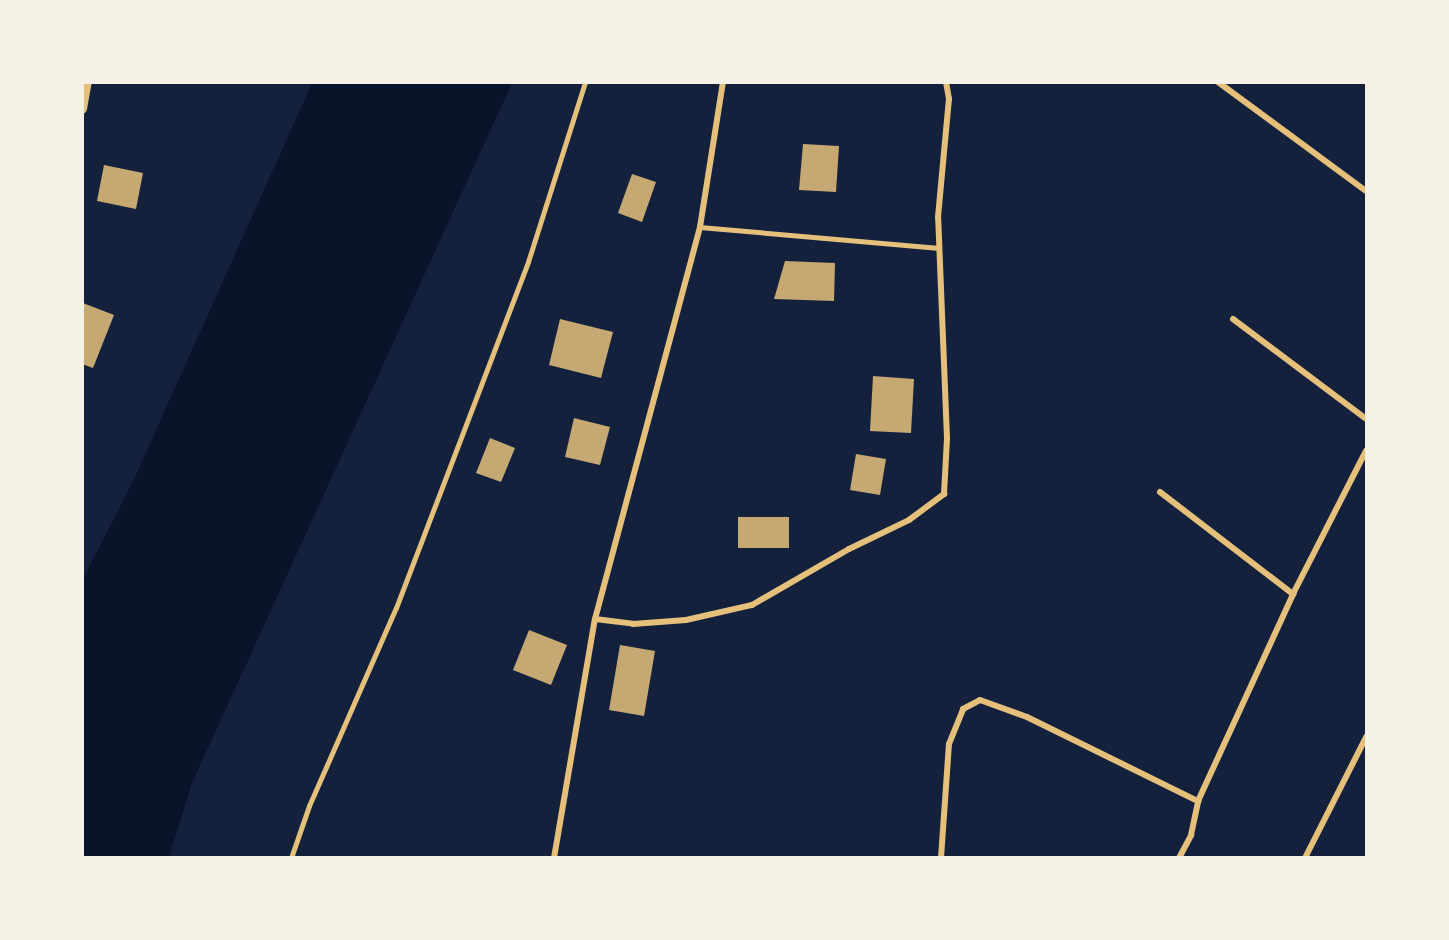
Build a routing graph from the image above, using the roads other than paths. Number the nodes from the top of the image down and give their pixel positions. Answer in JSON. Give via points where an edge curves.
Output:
{"nodes":[{"id":1,"x":87,"y":82,"type":"edge"},
{"id":2,"x":585,"y":82,"type":"edge"},
{"id":3,"x":723,"y":82,"type":"edge"},
{"id":4,"x":946,"y":82,"type":"edge"},
{"id":5,"x":1218,"y":82,"type":"edge"},
{"id":6,"x":82,"y":109,"type":"edge"},
{"id":7,"x":1366,"y":190,"type":"edge"},
{"id":8,"x":700,"y":227,"type":"junction"},
{"id":9,"x":939,"y":248,"type":"junction"},
{"id":10,"x":1233,"y":320,"type":"dead end"},
{"id":11,"x":1366,"y":419,"type":"edge"},
{"id":12,"x":1366,"y":451,"type":"edge"},
{"id":13,"x":1160,"y":492,"type":"dead end"},
{"id":14,"x":1293,"y":594,"type":"junction"},
{"id":15,"x":595,"y":618,"type":"junction"},
{"id":16,"x":1366,"y":737,"type":"edge"},
{"id":17,"x":1198,"y":801,"type":"junction"},
{"id":18,"x":291,"y":858,"type":"edge"},
{"id":19,"x":554,"y":858,"type":"edge"},
{"id":20,"x":941,"y":858,"type":"edge"},
{"id":21,"x":1179,"y":858,"type":"edge"},
{"id":22,"x":1305,"y":858,"type":"edge"}],
"edges":[{"from":1,"to":6,"type":"street"},
{"from":2,"to":18,"type":"lane","via":[[528,262],[396,608],[309,807]]},
{"from":3,"to":8,"type":"street"},
{"from":4,"to":9,"type":"street","via":[[949,99],[938,218]]},
{"from":5,"to":7,"type":"street"},
{"from":8,"to":9,"type":"lane"},
{"from":8,"to":15,"type":"street"},
{"from":9,"to":15,"type":"street","via":[[946,438],[944,494],[909,520],[849,549],[752,605],[686,620],[633,624]]},
{"from":10,"to":11,"type":"street"},
{"from":12,"to":14,"type":"street"},
{"from":13,"to":14,"type":"street"},
{"from":14,"to":17,"type":"street"},
{"from":15,"to":19,"type":"street"},
{"from":16,"to":22,"type":"street"},
{"from":17,"to":20,"type":"street","via":[[1027,717],[980,700],[963,709],[949,744]]},
{"from":17,"to":21,"type":"street","via":[[1191,835]]}]}
